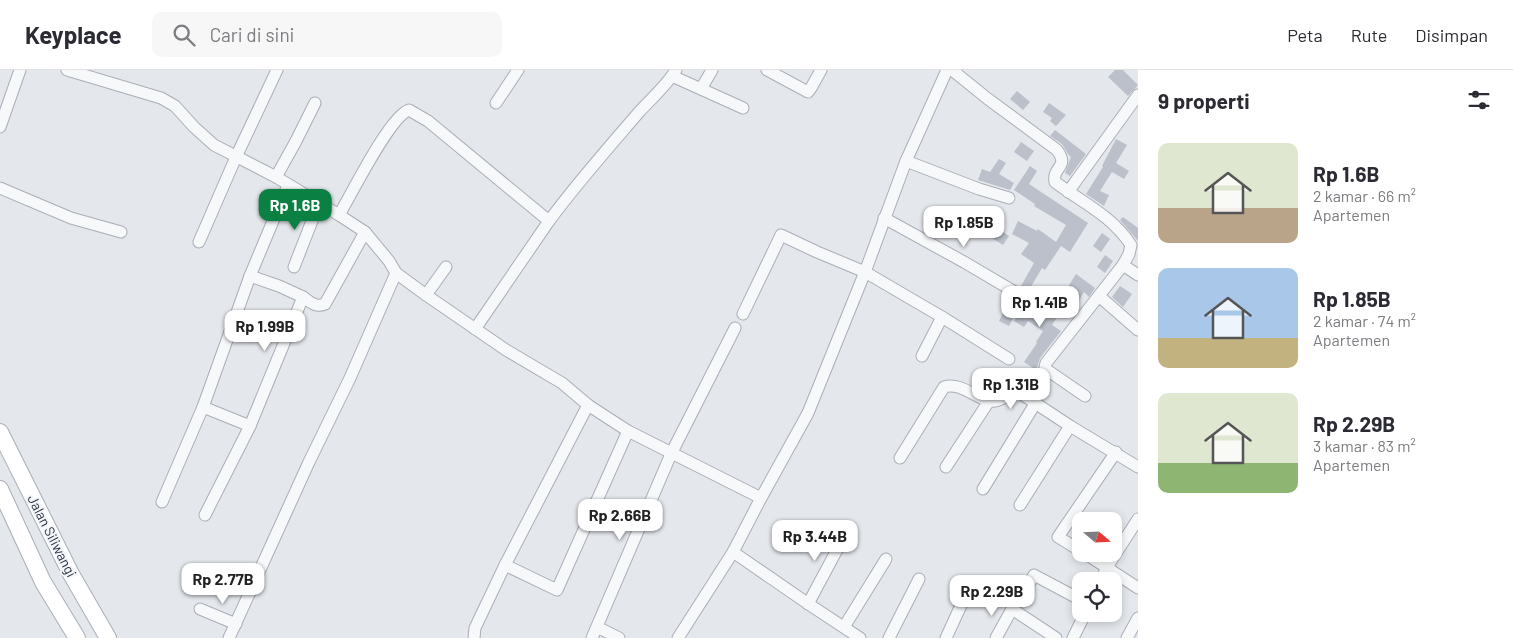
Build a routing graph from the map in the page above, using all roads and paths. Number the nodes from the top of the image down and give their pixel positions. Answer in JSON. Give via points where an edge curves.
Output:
{"nodes":[{"id":1,"x":20,"y":70,"type":"edge"},
{"id":2,"x":67,"y":70,"type":"edge"},
{"id":3,"x":276,"y":70,"type":"edge"},
{"id":4,"x":518,"y":70,"type":"edge"},
{"id":5,"x":712,"y":70,"type":"edge"},
{"id":6,"x":766,"y":70,"type":"edge"},
{"id":7,"x":821,"y":70,"type":"edge"},
{"id":8,"x":946,"y":70,"type":"edge"},
{"id":9,"x":952,"y":70,"type":"edge"},
{"id":10,"x":674,"y":73,"type":"edge"},
{"id":11,"x":701,"y":89,"type":"junction"},
{"id":12,"x":1138,"y":95,"type":"edge"},
{"id":13,"x":315,"y":103,"type":"dead end"},
{"id":14,"x":496,"y":103,"type":"dead end"},
{"id":15,"x":743,"y":108,"type":"dead end"},
{"id":16,"x":0,"y":127,"type":"edge"},
{"id":17,"x":236,"y":157,"type":"junction"},
{"id":18,"x":906,"y":161,"type":"junction"},
{"id":19,"x":276,"y":177,"type":"junction"},
{"id":20,"x":288,"y":185,"type":"junction"},
{"id":21,"x":0,"y":188,"type":"edge"},
{"id":22,"x":1068,"y":192,"type":"junction"},
{"id":23,"x":1009,"y":198,"type":"dead end"},
{"id":24,"x":319,"y":203,"type":"junction"},
{"id":25,"x":339,"y":215,"type":"junction"},
{"id":26,"x":884,"y":218,"type":"junction"},
{"id":27,"x":548,"y":222,"type":"junction"},
{"id":28,"x":121,"y":232,"type":"dead end"},
{"id":29,"x":365,"y":232,"type":"junction"},
{"id":30,"x":199,"y":242,"type":"dead end"},
{"id":31,"x":1122,"y":264,"type":"junction"},
{"id":32,"x":294,"y":267,"type":"dead end"},
{"id":33,"x":446,"y":267,"type":"dead end"},
{"id":34,"x":865,"y":272,"type":"junction"},
{"id":35,"x":396,"y":273,"type":"junction"},
{"id":36,"x":1138,"y":275,"type":"edge"},
{"id":37,"x":250,"y":276,"type":"junction"},
{"id":38,"x":426,"y":295,"type":"junction"},
{"id":39,"x":1098,"y":296,"type":"junction"},
{"id":40,"x":303,"y":297,"type":"junction"},
{"id":41,"x":1030,"y":301,"type":"dead end"},
{"id":42,"x":742,"y":314,"type":"dead end"},
{"id":43,"x":942,"y":317,"type":"junction"},
{"id":44,"x":734,"y":328,"type":"dead end"},
{"id":45,"x":474,"y":329,"type":"junction"},
{"id":46,"x":1138,"y":330,"type":"edge"},
{"id":47,"x":922,"y":356,"type":"dead end"},
{"id":48,"x":1009,"y":359,"type":"dead end"},
{"id":49,"x":1084,"y":396,"type":"dead end"},
{"id":50,"x":989,"y":401,"type":"junction"},
{"id":51,"x":1035,"y":404,"type":"junction"},
{"id":52,"x":588,"y":405,"type":"junction"},
{"id":53,"x":203,"y":407,"type":"junction"},
{"id":54,"x":250,"y":426,"type":"junction"},
{"id":55,"x":1070,"y":426,"type":"junction"},
{"id":56,"x":628,"y":431,"type":"junction"},
{"id":57,"x":0,"y":432,"type":"edge"},
{"id":58,"x":1116,"y":452,"type":"junction"},
{"id":59,"x":671,"y":454,"type":"junction"},
{"id":60,"x":900,"y":458,"type":"dead end"},
{"id":61,"x":946,"y":467,"type":"dead end"},
{"id":62,"x":1138,"y":467,"type":"edge"},
{"id":63,"x":0,"y":489,"type":"edge"},
{"id":64,"x":983,"y":489,"type":"dead end"},
{"id":65,"x":761,"y":498,"type":"junction"},
{"id":66,"x":162,"y":502,"type":"dead end"},
{"id":67,"x":1020,"y":505,"type":"dead end"},
{"id":68,"x":1075,"y":512,"type":"edge"},
{"id":69,"x":204,"y":515,"type":"dead end"},
{"id":70,"x":1072,"y":516,"type":"edge"},
{"id":71,"x":1138,"y":519,"type":"edge"},
{"id":72,"x":846,"y":533,"type":"dead end"},
{"id":73,"x":1072,"y":546,"type":"edge"},
{"id":74,"x":733,"y":552,"type":"junction"},
{"id":75,"x":886,"y":559,"type":"dead end"},
{"id":76,"x":1099,"y":562,"type":"edge"},
{"id":77,"x":505,"y":565,"type":"junction"},
{"id":78,"x":1107,"y":567,"type":"junction"},
{"id":79,"x":1104,"y":572,"type":"edge"},
{"id":80,"x":919,"y":580,"type":"dead end"},
{"id":81,"x":1138,"y":588,"type":"edge"},
{"id":82,"x":1026,"y":589,"type":"dead end"},
{"id":83,"x":1072,"y":595,"type":"edge"},
{"id":84,"x":962,"y":601,"type":"dead end"},
{"id":85,"x":808,"y":604,"type":"junction"},
{"id":86,"x":200,"y":609,"type":"dead end"},
{"id":87,"x":1138,"y":618,"type":"edge"},
{"id":88,"x":1081,"y":622,"type":"edge"},
{"id":89,"x":236,"y":624,"type":"junction"},
{"id":90,"x":597,"y":627,"type":"junction"},
{"id":91,"x":844,"y":627,"type":"junction"},
{"id":92,"x":77,"y":638,"type":"edge"},
{"id":93,"x":108,"y":638,"type":"edge"},
{"id":94,"x":229,"y":638,"type":"edge"},
{"id":95,"x":474,"y":638,"type":"edge"},
{"id":96,"x":592,"y":638,"type":"edge"},
{"id":97,"x":619,"y":638,"type":"edge"},
{"id":98,"x":678,"y":638,"type":"edge"},
{"id":99,"x":860,"y":638,"type":"edge"},
{"id":100,"x":889,"y":638,"type":"edge"},
{"id":101,"x":946,"y":638,"type":"edge"},
{"id":102,"x":996,"y":638,"type":"edge"},
{"id":103,"x":1056,"y":638,"type":"edge"},
{"id":104,"x":1073,"y":638,"type":"edge"},
{"id":105,"x":1127,"y":638,"type":"edge"}],
"edges":[{"from":1,"to":16,"type":"street"},
{"from":2,"to":17,"type":"street","via":[[161,98],[175,106],[214,145]]},
{"from":3,"to":17,"type":"street"},
{"from":4,"to":14,"type":"street"},
{"from":5,"to":11,"type":"street"},
{"from":6,"to":7,"type":"street","via":[[808,92]]},
{"from":8,"to":18,"type":"street"},
{"from":9,"to":22,"type":"street","via":[[1057,150],[1062,162],[1054,175],[1055,182]]},
{"from":10,"to":11,"type":"street"},
{"from":10,"to":27,"type":"street"},
{"from":11,"to":15,"type":"street"},
{"from":12,"to":22,"type":"street"},
{"from":13,"to":19,"type":"street"},
{"from":17,"to":19,"type":"street"},
{"from":17,"to":30,"type":"street"},
{"from":18,"to":23,"type":"street"},
{"from":18,"to":26,"type":"street"},
{"from":19,"to":20,"type":"street"},
{"from":20,"to":24,"type":"street"},
{"from":20,"to":37,"type":"street"},
{"from":21,"to":28,"type":"street","via":[[71,218]]},
{"from":22,"to":31,"type":"street","via":[[1121,231],[1131,245]]},
{"from":24,"to":25,"type":"street"},
{"from":24,"to":32,"type":"street"},
{"from":25,"to":27,"type":"street","via":[[383,138],[400,115],[409,110],[428,121]]},
{"from":25,"to":29,"type":"street"},
{"from":26,"to":34,"type":"street"},
{"from":26,"to":41,"type":"street"},
{"from":27,"to":45,"type":"street"},
{"from":29,"to":35,"type":"street"},
{"from":29,"to":40,"type":"street","via":[[325,304],[313,304]]},
{"from":31,"to":36,"type":"street"},
{"from":31,"to":39,"type":"street"},
{"from":33,"to":38,"type":"street"},
{"from":34,"to":42,"type":"street","via":[[781,235]]},
{"from":34,"to":43,"type":"street"},
{"from":34,"to":65,"type":"street","via":[[808,413]]},
{"from":35,"to":38,"type":"street"},
{"from":35,"to":89,"type":"street"},
{"from":37,"to":40,"type":"street"},
{"from":37,"to":53,"type":"street"},
{"from":38,"to":45,"type":"street"},
{"from":39,"to":46,"type":"street"},
{"from":39,"to":49,"type":"street","via":[[1046,363],[1047,370]]},
{"from":40,"to":54,"type":"street"},
{"from":43,"to":47,"type":"street"},
{"from":43,"to":48,"type":"street"},
{"from":44,"to":59,"type":"street"},
{"from":45,"to":52,"type":"street","via":[[562,383]]},
{"from":50,"to":51,"type":"street","via":[[997,401],[1016,392]]},
{"from":50,"to":60,"type":"street","via":[[954,386],[944,387]]},
{"from":50,"to":61,"type":"street"},
{"from":51,"to":55,"type":"street"},
{"from":51,"to":64,"type":"street"},
{"from":52,"to":56,"type":"street"},
{"from":52,"to":77,"type":"street"},
{"from":53,"to":54,"type":"street"},
{"from":53,"to":66,"type":"street"},
{"from":54,"to":69,"type":"street"},
{"from":55,"to":58,"type":"street"},
{"from":55,"to":67,"type":"street"},
{"from":56,"to":59,"type":"street"},
{"from":56,"to":77,"type":"street","via":[[556,590]]},
{"from":57,"to":93,"type":"main road","name":"Jalan Siliwangi","via":[[71,574]]},
{"from":58,"to":62,"type":"street"},
{"from":58,"to":68,"type":"street"},
{"from":59,"to":65,"type":"street"},
{"from":59,"to":90,"type":"street"},
{"from":63,"to":92,"type":"main road","name":"Jalan Siliwangi","via":[[43,582]]},
{"from":65,"to":74,"type":"street"},
{"from":70,"to":73,"type":"street","via":[[1058,537]]},
{"from":71,"to":78,"type":"street"},
{"from":72,"to":85,"type":"street"},
{"from":74,"to":85,"type":"street"},
{"from":74,"to":98,"type":"street"},
{"from":75,"to":91,"type":"street"},
{"from":76,"to":78,"type":"street"},
{"from":77,"to":95,"type":"street"},
{"from":78,"to":79,"type":"street"},
{"from":78,"to":81,"type":"street"},
{"from":80,"to":100,"type":"street"},
{"from":82,"to":83,"type":"street","via":[[1034,575]]},
{"from":84,"to":101,"type":"street"},
{"from":85,"to":91,"type":"street"},
{"from":86,"to":89,"type":"street"},
{"from":87,"to":105,"type":"street"},
{"from":88,"to":104,"type":"street"},
{"from":89,"to":94,"type":"street"},
{"from":90,"to":96,"type":"street"},
{"from":90,"to":97,"type":"street"},
{"from":91,"to":99,"type":"street"},
{"from":102,"to":103,"type":"street","via":[[1012,609]]}]}
